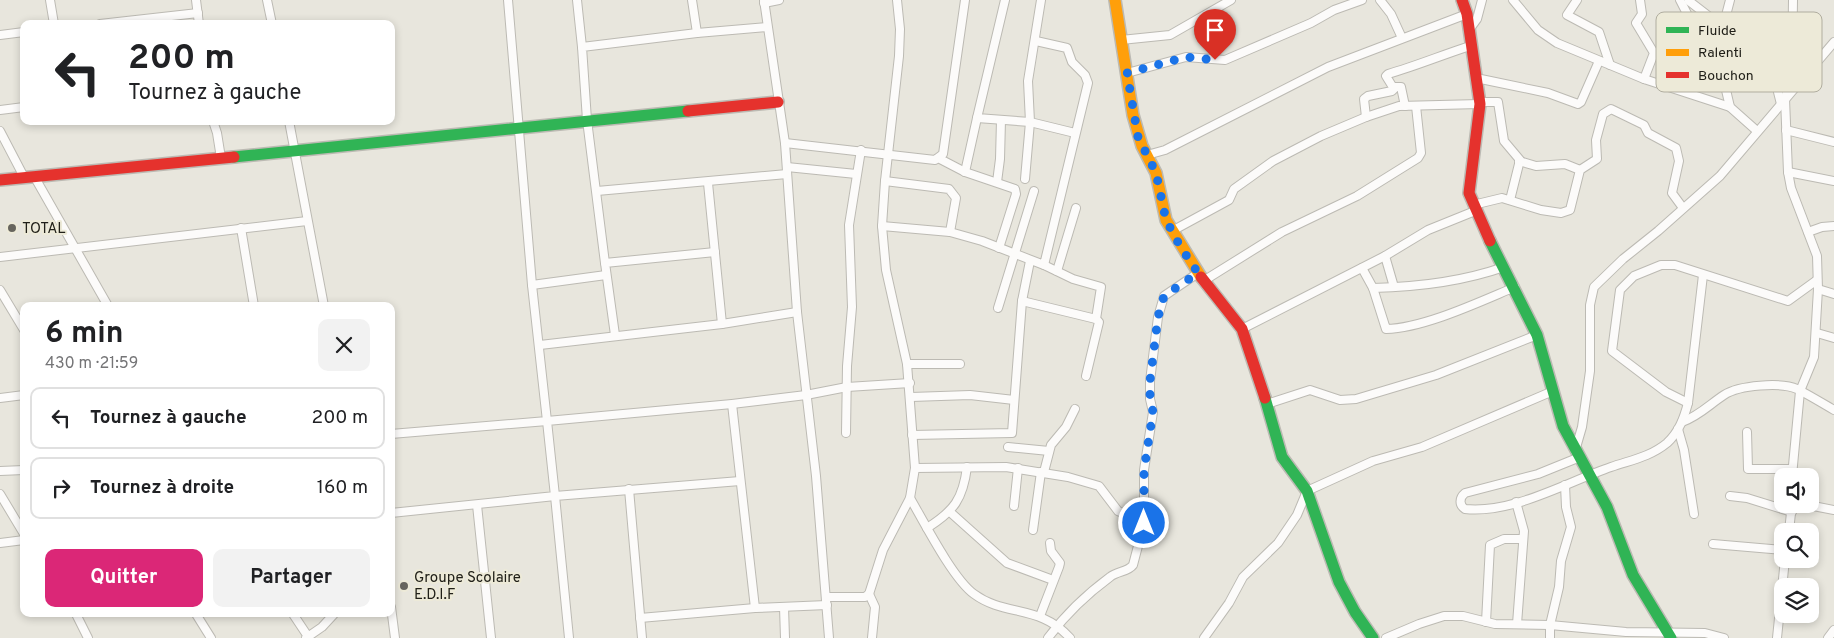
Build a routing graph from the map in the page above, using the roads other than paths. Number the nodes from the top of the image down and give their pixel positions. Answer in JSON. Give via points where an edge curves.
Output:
{"nodes":[{"id":1,"x":50,"y":0,"type":"edge"},
{"id":2,"x":196,"y":0,"type":"edge"},
{"id":3,"x":267,"y":0,"type":"edge"},
{"id":4,"x":508,"y":0,"type":"edge"},
{"id":5,"x":577,"y":0,"type":"edge"},
{"id":6,"x":692,"y":0,"type":"edge"},
{"id":7,"x":779,"y":0,"type":"edge"},
{"id":8,"x":897,"y":0,"type":"edge"},
{"id":9,"x":965,"y":0,"type":"edge"},
{"id":10,"x":1005,"y":0,"type":"edge"},
{"id":11,"x":1041,"y":0,"type":"edge"},
{"id":12,"x":1115,"y":0,"type":"edge"},
{"id":13,"x":1231,"y":0,"type":"edge"},
{"id":14,"x":1362,"y":0,"type":"edge"},
{"id":15,"x":1380,"y":0,"type":"edge"},
{"id":16,"x":1462,"y":0,"type":"edge"},
{"id":17,"x":1482,"y":0,"type":"edge"},
{"id":18,"x":1513,"y":0,"type":"edge"},
{"id":19,"x":1577,"y":0,"type":"edge"},
{"id":20,"x":1640,"y":0,"type":"edge"},
{"id":21,"x":1689,"y":0,"type":"edge"},
{"id":22,"x":764,"y":2,"type":"edge"},
{"id":23,"x":1681,"y":4,"type":"edge"},
{"id":24,"x":1704,"y":12,"type":"edge"},
{"id":25,"x":198,"y":13,"type":"junction"},
{"id":26,"x":1467,"y":14,"type":"junction"},
{"id":27,"x":53,"y":20,"type":"edge"},
{"id":28,"x":136,"y":20,"type":"edge"},
{"id":29,"x":199,"y":20,"type":"edge"},
{"id":30,"x":271,"y":20,"type":"edge"},
{"id":31,"x":767,"y":27,"type":"junction"},
{"id":32,"x":1469,"y":30,"type":"junction"},
{"id":33,"x":20,"y":32,"type":"edge"},
{"id":34,"x":697,"y":33,"type":"junction"},
{"id":35,"x":0,"y":35,"type":"edge"},
{"id":36,"x":1402,"y":38,"type":"junction"},
{"id":37,"x":1121,"y":40,"type":"junction"},
{"id":38,"x":1036,"y":41,"type":"junction"},
{"id":39,"x":1834,"y":42,"type":"edge"},
{"id":40,"x":1470,"y":46,"type":"junction"},
{"id":41,"x":582,"y":47,"type":"junction"},
{"id":42,"x":1822,"y":56,"type":"edge"},
{"id":43,"x":1599,"y":61,"type":"junction"},
{"id":44,"x":1610,"y":65,"type":"junction"},
{"id":45,"x":1127,"y":73,"type":"junction"},
{"id":46,"x":1476,"y":78,"type":"junction"},
{"id":47,"x":1644,"y":79,"type":"junction"},
{"id":48,"x":1656,"y":83,"type":"edge"},
{"id":49,"x":1393,"y":87,"type":"junction"},
{"id":50,"x":1684,"y":92,"type":"edge"},
{"id":51,"x":1726,"y":92,"type":"edge"},
{"id":52,"x":1779,"y":92,"type":"edge"},
{"id":53,"x":1786,"y":92,"type":"edge"},
{"id":54,"x":1792,"y":92,"type":"edge"},
{"id":55,"x":778,"y":102,"type":"junction"},
{"id":56,"x":1783,"y":102,"type":"junction"},
{"id":57,"x":1480,"y":103,"type":"junction"},
{"id":58,"x":1405,"y":106,"type":"junction"},
{"id":59,"x":1416,"y":106,"type":"junction"},
{"id":60,"x":1730,"y":107,"type":"junction"},
{"id":61,"x":20,"y":108,"type":"edge"},
{"id":62,"x":0,"y":110,"type":"edge"},
{"id":63,"x":1366,"y":117,"type":"junction"},
{"id":64,"x":977,"y":118,"type":"junction"},
{"id":65,"x":587,"y":120,"type":"junction"},
{"id":66,"x":1001,"y":120,"type":"junction"},
{"id":67,"x":1030,"y":122,"type":"junction"},
{"id":68,"x":214,"y":125,"type":"edge"},
{"id":69,"x":291,"y":125,"type":"edge"},
{"id":70,"x":518,"y":129,"type":"junction"},
{"id":71,"x":1786,"y":130,"type":"junction"},
{"id":72,"x":0,"y":131,"type":"edge"},
{"id":73,"x":1757,"y":131,"type":"junction"},
{"id":74,"x":1075,"y":133,"type":"junction"},
{"id":75,"x":1834,"y":142,"type":"edge"},
{"id":76,"x":785,"y":143,"type":"junction"},
{"id":77,"x":861,"y":150,"type":"junction"},
{"id":78,"x":295,"y":152,"type":"junction"},
{"id":79,"x":888,"y":154,"type":"junction"},
{"id":80,"x":1146,"y":155,"type":"junction"},
{"id":81,"x":220,"y":158,"type":"junction"},
{"id":82,"x":940,"y":159,"type":"junction"},
{"id":83,"x":1519,"y":161,"type":"junction"},
{"id":84,"x":1580,"y":170,"type":"junction"},
{"id":85,"x":787,"y":171,"type":"junction"},
{"id":86,"x":965,"y":172,"type":"junction"},
{"id":87,"x":1788,"y":172,"type":"junction"},
{"id":88,"x":856,"y":174,"type":"junction"},
{"id":89,"x":29,"y":176,"type":"junction"},
{"id":90,"x":1025,"y":179,"type":"dead end"},
{"id":91,"x":0,"y":180,"type":"edge"},
{"id":92,"x":1834,"y":180,"type":"edge"},
{"id":93,"x":885,"y":181,"type":"junction"},
{"id":94,"x":997,"y":182,"type":"junction"},
{"id":95,"x":708,"y":183,"type":"junction"},
{"id":96,"x":597,"y":191,"type":"junction"},
{"id":97,"x":1034,"y":191,"type":"dead end"},
{"id":98,"x":1510,"y":200,"type":"junction"},
{"id":99,"x":1076,"y":208,"type":"dead end"},
{"id":100,"x":1474,"y":208,"type":"junction"},
{"id":101,"x":1683,"y":208,"type":"junction"},
{"id":102,"x":307,"y":220,"type":"junction"},
{"id":103,"x":882,"y":226,"type":"junction"},
{"id":104,"x":1834,"y":226,"type":"edge"},
{"id":105,"x":241,"y":228,"type":"junction"},
{"id":106,"x":1172,"y":231,"type":"junction"},
{"id":107,"x":950,"y":232,"type":"junction"},
{"id":108,"x":1808,"y":232,"type":"junction"},
{"id":109,"x":74,"y":248,"type":"junction"},
{"id":110,"x":999,"y":248,"type":"junction"},
{"id":111,"x":716,"y":252,"type":"junction"},
{"id":112,"x":1014,"y":254,"type":"junction"},
{"id":113,"x":1385,"y":256,"type":"junction"},
{"id":114,"x":0,"y":257,"type":"edge"},
{"id":115,"x":1030,"y":261,"type":"junction"},
{"id":116,"x":605,"y":263,"type":"junction"},
{"id":117,"x":1044,"y":265,"type":"junction"},
{"id":118,"x":1504,"y":267,"type":"junction"},
{"id":119,"x":1362,"y":268,"type":"junction"},
{"id":120,"x":1057,"y":271,"type":"junction"},
{"id":121,"x":606,"y":275,"type":"junction"},
{"id":122,"x":1703,"y":275,"type":"junction"},
{"id":123,"x":1202,"y":277,"type":"junction"},
{"id":124,"x":1816,"y":280,"type":"junction"},
{"id":125,"x":532,"y":285,"type":"junction"},
{"id":126,"x":1514,"y":287,"type":"junction"},
{"id":127,"x":1373,"y":288,"type":"junction"},
{"id":128,"x":1394,"y":288,"type":"junction"},
{"id":129,"x":1818,"y":289,"type":"junction"},
{"id":130,"x":0,"y":290,"type":"edge"},
{"id":131,"x":1834,"y":294,"type":"edge"},
{"id":132,"x":106,"y":302,"type":"edge"},
{"id":133,"x":253,"y":302,"type":"edge"},
{"id":134,"x":323,"y":302,"type":"edge"},
{"id":135,"x":1022,"y":302,"type":"junction"},
{"id":136,"x":998,"y":308,"type":"dead end"},
{"id":137,"x":797,"y":312,"type":"junction"},
{"id":138,"x":1096,"y":319,"type":"junction"},
{"id":139,"x":20,"y":323,"type":"edge"},
{"id":140,"x":722,"y":324,"type":"junction"},
{"id":141,"x":1242,"y":329,"type":"junction"},
{"id":142,"x":1817,"y":334,"type":"junction"},
{"id":143,"x":615,"y":335,"type":"junction"},
{"id":144,"x":1537,"y":335,"type":"junction"},
{"id":145,"x":1834,"y":338,"type":"edge"},
{"id":146,"x":540,"y":345,"type":"junction"},
{"id":147,"x":907,"y":364,"type":"junction"},
{"id":148,"x":960,"y":364,"type":"dead end"},
{"id":149,"x":1086,"y":376,"type":"dead end"},
{"id":150,"x":910,"y":384,"type":"junction"},
{"id":151,"x":847,"y":386,"type":"junction"},
{"id":152,"x":1553,"y":391,"type":"junction"},
{"id":153,"x":1800,"y":391,"type":"junction"},
{"id":154,"x":806,"y":395,"type":"junction"},
{"id":155,"x":20,"y":396,"type":"edge"},
{"id":156,"x":911,"y":397,"type":"junction"},
{"id":157,"x":0,"y":398,"type":"edge"},
{"id":158,"x":1014,"y":400,"type":"junction"},
{"id":159,"x":1688,"y":403,"type":"junction"},
{"id":160,"x":732,"y":404,"type":"junction"},
{"id":161,"x":1267,"y":404,"type":"junction"},
{"id":162,"x":1075,"y":409,"type":"dead end"},
{"id":163,"x":1834,"y":410,"type":"edge"},
{"id":164,"x":547,"y":421,"type":"junction"},
{"id":165,"x":1680,"y":425,"type":"junction"},
{"id":166,"x":1747,"y":432,"type":"dead end"},
{"id":167,"x":846,"y":433,"type":"dead end"},
{"id":168,"x":395,"y":434,"type":"edge"},
{"id":169,"x":912,"y":435,"type":"junction"},
{"id":170,"x":1008,"y":447,"type":"dead end"},
{"id":171,"x":1049,"y":451,"type":"junction"},
{"id":172,"x":1578,"y":454,"type":"junction"},
{"id":173,"x":967,"y":467,"type":"junction"},
{"id":174,"x":915,"y":468,"type":"junction"},
{"id":175,"x":1018,"y":468,"type":"junction"},
{"id":176,"x":1792,"y":468,"type":"edge"},
{"id":177,"x":20,"y":470,"type":"edge"},
{"id":178,"x":2,"y":471,"type":"edge"},
{"id":179,"x":1774,"y":471,"type":"edge"},
{"id":180,"x":1043,"y":472,"type":"junction"},
{"id":181,"x":1589,"y":476,"type":"junction"},
{"id":182,"x":0,"y":480,"type":"edge"},
{"id":183,"x":740,"y":482,"type":"junction"},
{"id":184,"x":1565,"y":485,"type":"junction"},
{"id":185,"x":629,"y":489,"type":"junction"},
{"id":186,"x":1307,"y":492,"type":"junction"},
{"id":187,"x":0,"y":494,"type":"edge"},
{"id":188,"x":555,"y":496,"type":"junction"},
{"id":189,"x":1730,"y":496,"type":"dead end"},
{"id":190,"x":910,"y":498,"type":"junction"},
{"id":191,"x":1516,"y":502,"type":"junction"},
{"id":192,"x":1774,"y":504,"type":"edge"},
{"id":193,"x":477,"y":505,"type":"junction"},
{"id":194,"x":1014,"y":506,"type":"dead end"},
{"id":195,"x":1819,"y":507,"type":"edge"},
{"id":196,"x":1834,"y":510,"type":"edge"},
{"id":197,"x":950,"y":512,"type":"junction"},
{"id":198,"x":395,"y":513,"type":"edge"},
{"id":199,"x":1694,"y":514,"type":"dead end"},
{"id":200,"x":1144,"y":523,"type":"junction"},
{"id":201,"x":20,"y":527,"type":"edge"},
{"id":202,"x":927,"y":528,"type":"junction"},
{"id":203,"x":1033,"y":530,"type":"dead end"},
{"id":204,"x":1523,"y":539,"type":"junction"},
{"id":205,"x":20,"y":540,"type":"edge"},
{"id":206,"x":0,"y":543,"type":"edge"},
{"id":207,"x":1050,"y":543,"type":"dead end"},
{"id":208,"x":1713,"y":544,"type":"dead end"},
{"id":209,"x":1774,"y":549,"type":"edge"},
{"id":210,"x":1784,"y":568,"type":"edge"},
{"id":211,"x":1053,"y":580,"type":"junction"},
{"id":212,"x":869,"y":594,"type":"junction"},
{"id":213,"x":826,"y":602,"type":"junction"},
{"id":214,"x":784,"y":607,"type":"junction"},
{"id":215,"x":755,"y":608,"type":"junction"},
{"id":216,"x":1040,"y":616,"type":"junction"},
{"id":217,"x":78,"y":617,"type":"edge"},
{"id":218,"x":198,"y":617,"type":"edge"},
{"id":219,"x":296,"y":617,"type":"edge"},
{"id":220,"x":331,"y":617,"type":"edge"},
{"id":221,"x":392,"y":617,"type":"edge"},
{"id":222,"x":640,"y":618,"type":"junction"},
{"id":223,"x":1486,"y":622,"type":"junction"},
{"id":224,"x":1058,"y":624,"type":"junction"},
{"id":225,"x":1517,"y":624,"type":"junction"},
{"id":226,"x":1550,"y":625,"type":"junction"},
{"id":227,"x":1834,"y":630,"type":"edge"},
{"id":228,"x":1669,"y":635,"type":"edge"},
{"id":229,"x":88,"y":638,"type":"edge"},
{"id":230,"x":211,"y":638,"type":"edge"},
{"id":231,"x":308,"y":638,"type":"edge"},
{"id":232,"x":395,"y":638,"type":"edge"},
{"id":233,"x":491,"y":638,"type":"edge"},
{"id":234,"x":569,"y":638,"type":"edge"},
{"id":235,"x":642,"y":638,"type":"edge"},
{"id":236,"x":785,"y":638,"type":"edge"},
{"id":237,"x":829,"y":638,"type":"edge"},
{"id":238,"x":872,"y":638,"type":"edge"},
{"id":239,"x":1048,"y":638,"type":"edge"},
{"id":240,"x":1070,"y":638,"type":"edge"},
{"id":241,"x":1204,"y":638,"type":"edge"},
{"id":242,"x":1373,"y":638,"type":"edge"},
{"id":243,"x":1386,"y":638,"type":"edge"},
{"id":244,"x":1550,"y":638,"type":"edge"},
{"id":245,"x":1724,"y":638,"type":"edge"},
{"id":246,"x":1777,"y":638,"type":"edge"},
{"id":247,"x":1828,"y":638,"type":"edge"}],
"edges":[{"from":1,"to":27,"type":"street"},
{"from":2,"to":25,"type":"street"},
{"from":3,"to":30,"type":"street"},
{"from":4,"to":70,"type":"street"},
{"from":5,"to":41,"type":"street"},
{"from":6,"to":34,"type":"street"},
{"from":7,"to":22,"type":"street"},
{"from":8,"to":79,"type":"street","via":[[899,56]]},
{"from":9,"to":82,"type":"street"},
{"from":10,"to":64,"type":"street"},
{"from":11,"to":38,"type":"street"},
{"from":12,"to":37,"type":"street"},
{"from":13,"to":37,"type":"street","via":[[1170,35]]},
{"from":14,"to":45,"type":"street","via":[[1225,60],[1186,57]]},
{"from":15,"to":36,"type":"street","via":[[1391,14]]},
{"from":16,"to":26,"type":"street"},
{"from":17,"to":32,"type":"street","via":[[1477,19]]},
{"from":18,"to":43,"type":"street","via":[[1538,30],[1557,43]]},
{"from":19,"to":44,"type":"street","via":[[1567,15],[1599,32]]},
{"from":20,"to":47,"type":"street","via":[[1642,14],[1636,23],[1654,53]]},
{"from":21,"to":23,"type":"street"},
{"from":21,"to":24,"type":"street"},
{"from":22,"to":31,"type":"street"},
{"from":25,"to":28,"type":"street"},
{"from":25,"to":29,"type":"street"},
{"from":26,"to":32,"type":"street"},
{"from":26,"to":36,"type":"street"},
{"from":31,"to":34,"type":"street"},
{"from":31,"to":55,"type":"street"},
{"from":32,"to":40,"type":"street"},
{"from":33,"to":35,"type":"street"},
{"from":34,"to":41,"type":"street"},
{"from":36,"to":80,"type":"street","via":[[1328,68],[1165,150]]},
{"from":37,"to":45,"type":"street"},
{"from":38,"to":67,"type":"street","via":[[1028,81]]},
{"from":38,"to":74,"type":"street","via":[[1064,46],[1072,62],[1088,78]]},
{"from":39,"to":42,"type":"street"},
{"from":40,"to":46,"type":"street"},
{"from":40,"to":49,"type":"street","via":[[1388,74],[1387,81]]},
{"from":41,"to":65,"type":"street"},
{"from":43,"to":44,"type":"street"},
{"from":43,"to":46,"type":"street","via":[[1578,104],[1548,93]]},
{"from":44,"to":47,"type":"street"},
{"from":45,"to":80,"type":"street","via":[[1138,137]]},
{"from":46,"to":57,"type":"street"},
{"from":47,"to":48,"type":"street"},
{"from":49,"to":58,"type":"street","via":[[1401,87]]},
{"from":49,"to":63,"type":"street","via":[[1392,92],[1364,99]]},
{"from":50,"to":60,"type":"street"},
{"from":51,"to":60,"type":"street"},
{"from":52,"to":56,"type":"street"},
{"from":53,"to":56,"type":"street"},
{"from":54,"to":56,"type":"street"},
{"from":55,"to":65,"type":"street"},
{"from":55,"to":76,"type":"street"},
{"from":56,"to":71,"type":"street"},
{"from":56,"to":73,"type":"street"},
{"from":57,"to":59,"type":"street"},
{"from":57,"to":83,"type":"street","via":[[1498,102],[1504,141]]},
{"from":57,"to":100,"type":"street","via":[[1468,193]]},
{"from":58,"to":59,"type":"street"},
{"from":58,"to":63,"type":"street"},
{"from":59,"to":123,"type":"street","via":[[1421,153],[1418,158],[1356,196],[1282,232]]},
{"from":60,"to":73,"type":"street"},
{"from":61,"to":62,"type":"street"},
{"from":63,"to":106,"type":"street","via":[[1273,161],[1237,186],[1228,200]]},
{"from":64,"to":66,"type":"street"},
{"from":64,"to":86,"type":"street"},
{"from":65,"to":70,"type":"street"},
{"from":65,"to":96,"type":"street"},
{"from":66,"to":67,"type":"street"},
{"from":66,"to":94,"type":"street"},
{"from":67,"to":74,"type":"street"},
{"from":67,"to":90,"type":"street"},
{"from":68,"to":81,"type":"street"},
{"from":69,"to":78,"type":"street"},
{"from":70,"to":78,"type":"street"},
{"from":70,"to":125,"type":"street"},
{"from":71,"to":75,"type":"street"},
{"from":71,"to":87,"type":"street"},
{"from":72,"to":89,"type":"street"},
{"from":73,"to":101,"type":"street","via":[[1720,176]]},
{"from":74,"to":117,"type":"street"},
{"from":76,"to":77,"type":"street"},
{"from":76,"to":85,"type":"street"},
{"from":77,"to":79,"type":"street"},
{"from":77,"to":88,"type":"street"},
{"from":78,"to":81,"type":"street"},
{"from":78,"to":102,"type":"street"},
{"from":79,"to":82,"type":"street"},
{"from":79,"to":93,"type":"street"},
{"from":80,"to":106,"type":"street","via":[[1156,173]]},
{"from":81,"to":89,"type":"street"},
{"from":82,"to":86,"type":"street"},
{"from":83,"to":84,"type":"street","via":[[1536,166],[1565,164]]},
{"from":83,"to":98,"type":"street"},
{"from":84,"to":98,"type":"street","via":[[1570,210],[1566,213],[1524,207]]},
{"from":84,"to":101,"type":"street","via":[[1597,159],[1596,140],[1603,114],[1611,109],[1644,125],[1648,133],[1676,148],[1678,161],[1672,193]]},
{"from":85,"to":88,"type":"street"},
{"from":85,"to":95,"type":"street"},
{"from":85,"to":137,"type":"street"},
{"from":86,"to":94,"type":"street"},
{"from":87,"to":92,"type":"street"},
{"from":87,"to":108,"type":"street"},
{"from":88,"to":151,"type":"street","via":[[849,225],[852,307]]},
{"from":89,"to":91,"type":"street"},
{"from":89,"to":109,"type":"street"},
{"from":93,"to":103,"type":"street"},
{"from":93,"to":107,"type":"street","via":[[949,189],[956,198]]},
{"from":94,"to":110,"type":"street","via":[[1016,191]]},
{"from":95,"to":96,"type":"street"},
{"from":95,"to":111,"type":"street"},
{"from":96,"to":116,"type":"street"},
{"from":97,"to":112,"type":"street"},
{"from":98,"to":100,"type":"street","via":[[1502,198]]},
{"from":99,"to":120,"type":"street"},
{"from":100,"to":113,"type":"street"},
{"from":100,"to":118,"type":"street"},
{"from":101,"to":172,"type":"street","via":[[1622,259],[1592,292],[1590,371]]},
{"from":102,"to":105,"type":"street"},
{"from":102,"to":134,"type":"street"},
{"from":103,"to":107,"type":"street"},
{"from":103,"to":147,"type":"street","via":[[886,270]]},
{"from":104,"to":108,"type":"street"},
{"from":105,"to":109,"type":"street"},
{"from":105,"to":133,"type":"street"},
{"from":106,"to":123,"type":"street"},
{"from":107,"to":110,"type":"street"},
{"from":108,"to":124,"type":"street","via":[[1817,256]]},
{"from":109,"to":114,"type":"street"},
{"from":109,"to":132,"type":"street"},
{"from":110,"to":112,"type":"street"},
{"from":111,"to":116,"type":"street"},
{"from":111,"to":140,"type":"street"},
{"from":112,"to":115,"type":"street"},
{"from":112,"to":136,"type":"street"},
{"from":113,"to":119,"type":"street"},
{"from":113,"to":128,"type":"street"},
{"from":115,"to":117,"type":"street"},
{"from":115,"to":135,"type":"street"},
{"from":116,"to":121,"type":"street"},
{"from":117,"to":120,"type":"street"},
{"from":118,"to":126,"type":"street"},
{"from":118,"to":128,"type":"street","via":[[1460,280]]},
{"from":119,"to":127,"type":"street"},
{"from":119,"to":141,"type":"street"},
{"from":120,"to":138,"type":"street","via":[[1100,287]]},
{"from":121,"to":125,"type":"street"},
{"from":121,"to":143,"type":"street"},
{"from":122,"to":124,"type":"street","via":[[1788,302]]},
{"from":122,"to":159,"type":"street"},
{"from":122,"to":159,"type":"street","via":[[1668,264],[1634,276],[1618,294],[1612,346],[1615,354],[1666,392]]},
{"from":123,"to":141,"type":"street"},
{"from":123,"to":200,"type":"street","via":[[1164,296],[1158,317],[1150,381],[1153,412],[1144,470]]},
{"from":124,"to":129,"type":"street"},
{"from":125,"to":146,"type":"street"},
{"from":126,"to":127,"type":"street","via":[[1450,313],[1392,329],[1386,329],[1383,323]]},
{"from":126,"to":144,"type":"street"},
{"from":127,"to":128,"type":"street"},
{"from":129,"to":131,"type":"street"},
{"from":129,"to":142,"type":"street"},
{"from":130,"to":139,"type":"street"},
{"from":135,"to":138,"type":"street"},
{"from":135,"to":158,"type":"street"},
{"from":137,"to":140,"type":"street"},
{"from":137,"to":154,"type":"street"},
{"from":138,"to":149,"type":"street","via":[[1099,326]]},
{"from":140,"to":143,"type":"street"},
{"from":141,"to":161,"type":"street"},
{"from":142,"to":145,"type":"street"},
{"from":142,"to":153,"type":"street","via":[[1814,357]]},
{"from":143,"to":146,"type":"street"},
{"from":144,"to":152,"type":"street"},
{"from":144,"to":161,"type":"street","via":[[1436,375],[1356,399],[1340,400],[1310,390]]},
{"from":146,"to":164,"type":"street"},
{"from":147,"to":148,"type":"street"},
{"from":147,"to":150,"type":"street"},
{"from":150,"to":151,"type":"street"},
{"from":150,"to":156,"type":"street"},
{"from":151,"to":154,"type":"street"},
{"from":151,"to":167,"type":"street"},
{"from":152,"to":172,"type":"street","via":[[1563,426]]},
{"from":152,"to":186,"type":"street","via":[[1422,448],[1374,461]]},
{"from":153,"to":163,"type":"street"},
{"from":153,"to":165,"type":"street","via":[[1774,385],[1741,388],[1726,393]]},
{"from":153,"to":176,"type":"street"},
{"from":154,"to":160,"type":"street"},
{"from":154,"to":213,"type":"street"},
{"from":155,"to":157,"type":"street"},
{"from":156,"to":158,"type":"street","via":[[970,395]]},
{"from":156,"to":169,"type":"street"},
{"from":158,"to":169,"type":"street","via":[[1012,433]]},
{"from":159,"to":165,"type":"street"},
{"from":160,"to":164,"type":"street"},
{"from":160,"to":183,"type":"street"},
{"from":161,"to":186,"type":"street","via":[[1282,456]]},
{"from":162,"to":171,"type":"street"},
{"from":164,"to":168,"type":"street"},
{"from":164,"to":188,"type":"street"},
{"from":165,"to":181,"type":"street","via":[[1668,442],[1645,457]]},
{"from":165,"to":199,"type":"street"},
{"from":166,"to":179,"type":"street","via":[[1748,469]]},
{"from":169,"to":174,"type":"street"},
{"from":170,"to":171,"type":"street"},
{"from":171,"to":180,"type":"street"},
{"from":172,"to":181,"type":"street"},
{"from":172,"to":191,"type":"street","via":[[1538,474],[1465,493],[1461,500],[1463,508],[1472,510]]},
{"from":173,"to":174,"type":"street"},
{"from":173,"to":175,"type":"street"},
{"from":173,"to":197,"type":"street","via":[[963,494]]},
{"from":174,"to":190,"type":"street"},
{"from":175,"to":180,"type":"street"},
{"from":175,"to":194,"type":"street"},
{"from":177,"to":178,"type":"street"},
{"from":178,"to":182,"type":"street"},
{"from":180,"to":200,"type":"street","via":[[1099,486],[1118,512]]},
{"from":180,"to":203,"type":"street"},
{"from":181,"to":184,"type":"street"},
{"from":181,"to":228,"type":"street","via":[[1615,525],[1633,575]]},
{"from":183,"to":185,"type":"street"},
{"from":183,"to":215,"type":"street"},
{"from":184,"to":191,"type":"street"},
{"from":184,"to":226,"type":"street","via":[[1571,527]]},
{"from":185,"to":188,"type":"street"},
{"from":185,"to":222,"type":"street"},
{"from":186,"to":241,"type":"street","via":[[1297,515],[1278,543],[1243,577]]},
{"from":186,"to":242,"type":"street","via":[[1339,582]]},
{"from":187,"to":201,"type":"street"},
{"from":188,"to":193,"type":"street"},
{"from":188,"to":234,"type":"street"},
{"from":189,"to":192,"type":"street"},
{"from":190,"to":202,"type":"street"},
{"from":190,"to":212,"type":"street","via":[[883,550]]},
{"from":191,"to":204,"type":"street"},
{"from":193,"to":198,"type":"street"},
{"from":193,"to":233,"type":"street"},
{"from":195,"to":196,"type":"street"},
{"from":197,"to":202,"type":"street"},
{"from":197,"to":211,"type":"street","via":[[1007,563]]},
{"from":200,"to":224,"type":"street","via":[[1132,567],[1115,573],[1100,584]]},
{"from":202,"to":216,"type":"street","via":[[968,590],[989,602]]},
{"from":204,"to":223,"type":"street","via":[[1504,539],[1490,545]]},
{"from":204,"to":225,"type":"street"},
{"from":205,"to":206,"type":"street"},
{"from":207,"to":211,"type":"street","via":[[1051,551],[1060,563]]},
{"from":208,"to":209,"type":"street"},
{"from":210,"to":246,"type":"street"},
{"from":211,"to":216,"type":"street"},
{"from":212,"to":213,"type":"street"},
{"from":212,"to":238,"type":"street","via":[[874,607]]},
{"from":213,"to":214,"type":"street"},
{"from":213,"to":237,"type":"street"},
{"from":214,"to":215,"type":"street"},
{"from":214,"to":236,"type":"street"},
{"from":215,"to":222,"type":"street"},
{"from":216,"to":224,"type":"street"},
{"from":217,"to":229,"type":"street"},
{"from":218,"to":230,"type":"street"},
{"from":219,"to":231,"type":"street"},
{"from":220,"to":231,"type":"street"},
{"from":221,"to":232,"type":"street"},
{"from":222,"to":235,"type":"street"},
{"from":223,"to":225,"type":"street"},
{"from":223,"to":243,"type":"street","via":[[1463,616],[1444,616]]},
{"from":224,"to":239,"type":"street"},
{"from":224,"to":240,"type":"street"},
{"from":225,"to":226,"type":"street"},
{"from":226,"to":228,"type":"street"},
{"from":226,"to":244,"type":"street"},
{"from":227,"to":247,"type":"street"},
{"from":228,"to":245,"type":"street","via":[[1706,632]]}]}
